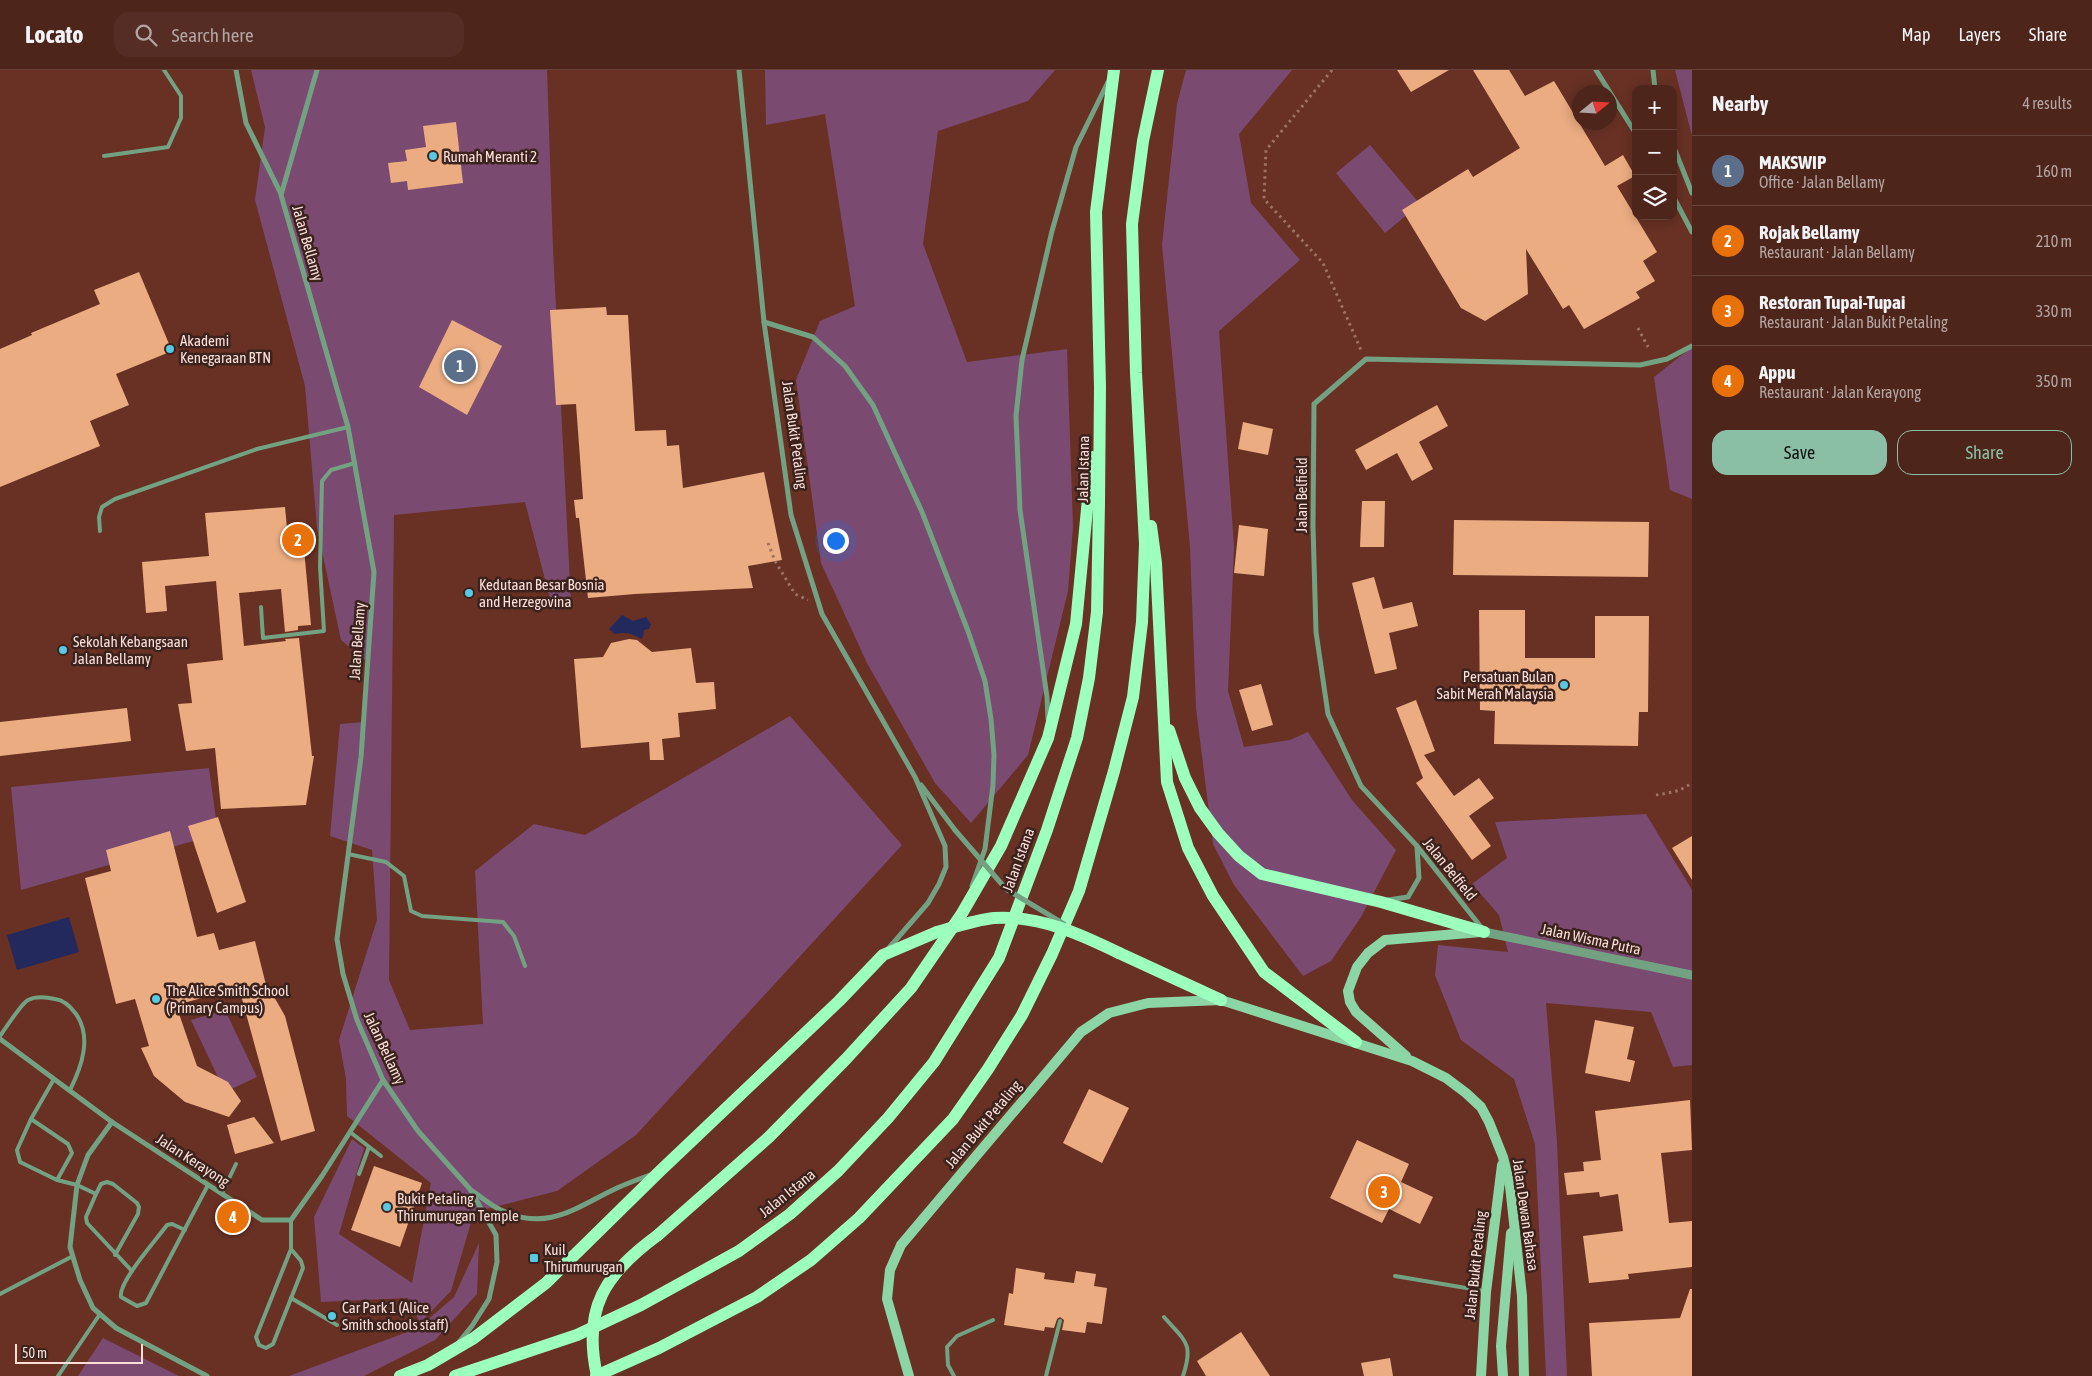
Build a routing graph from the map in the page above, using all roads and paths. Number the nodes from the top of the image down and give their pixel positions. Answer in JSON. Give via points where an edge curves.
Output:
{"nodes":[{"id":1,"x":164,"y":70,"type":"edge"},
{"id":2,"x":236,"y":70,"type":"edge"},
{"id":3,"x":317,"y":70,"type":"edge"},
{"id":4,"x":739,"y":70,"type":"edge"},
{"id":5,"x":1114,"y":70,"type":"edge"},
{"id":6,"x":1158,"y":70,"type":"edge"},
{"id":7,"x":1332,"y":70,"type":"edge"},
{"id":8,"x":1596,"y":70,"type":"edge"},
{"id":9,"x":1653,"y":70,"type":"edge"},
{"id":10,"x":1655,"y":85,"type":"edge"},
{"id":11,"x":1634,"y":130,"type":"edge"},
{"id":12,"x":1677,"y":155,"type":"edge"},
{"id":13,"x":104,"y":156,"type":"dead end"},
{"id":14,"x":1692,"y":193,"type":"edge"},
{"id":15,"x":281,"y":195,"type":"junction"},
{"id":16,"x":1677,"y":204,"type":"edge"},
{"id":17,"x":1692,"y":232,"type":"edge"},
{"id":18,"x":764,"y":322,"type":"junction"},
{"id":19,"x":1638,"y":328,"type":"dead end"},
{"id":20,"x":1692,"y":346,"type":"edge"},
{"id":21,"x":1648,"y":347,"type":"dead end"},
{"id":22,"x":1366,"y":359,"type":"junction"},
{"id":23,"x":1100,"y":387,"type":"junction"},
{"id":24,"x":348,"y":427,"type":"junction"},
{"id":25,"x":1139,"y":444,"type":"junction"},
{"id":26,"x":355,"y":463,"type":"junction"},
{"id":27,"x":100,"y":531,"type":"dead end"},
{"id":28,"x":768,"y":543,"type":"dead end"},
{"id":29,"x":819,"y":605,"type":"junction"},
{"id":30,"x":261,"y":607,"type":"dead end"},
{"id":31,"x":1164,"y":714,"type":"junction"},
{"id":32,"x":1048,"y":738,"type":"junction"},
{"id":33,"x":915,"y":777,"type":"junction"},
{"id":34,"x":1692,"y":782,"type":"edge"},
{"id":35,"x":1656,"y":795,"type":"dead end"},
{"id":36,"x":1417,"y":846,"type":"junction"},
{"id":37,"x":348,"y":854,"type":"junction"},
{"id":38,"x":1380,"y":902,"type":"junction"},
{"id":39,"x":961,"y":915,"type":"junction"},
{"id":40,"x":1484,"y":932,"type":"junction"},
{"id":41,"x":1083,"y":935,"type":"junction"},
{"id":42,"x":883,"y":955,"type":"junction"},
{"id":43,"x":525,"y":966,"type":"dead end"},
{"id":44,"x":1692,"y":975,"type":"edge"},
{"id":45,"x":1221,"y":1000,"type":"junction"},
{"id":46,"x":0,"y":1038,"type":"edge"},
{"id":47,"x":1356,"y":1042,"type":"junction"},
{"id":48,"x":1412,"y":1061,"type":"junction"},
{"id":49,"x":54,"y":1078,"type":"junction"},
{"id":50,"x":383,"y":1080,"type":"junction"},
{"id":51,"x":70,"y":1090,"type":"junction"},
{"id":52,"x":31,"y":1119,"type":"junction"},
{"id":53,"x":112,"y":1122,"type":"junction"},
{"id":54,"x":350,"y":1132,"type":"junction"},
{"id":55,"x":369,"y":1147,"type":"junction"},
{"id":56,"x":381,"y":1156,"type":"dead end"},
{"id":57,"x":1503,"y":1157,"type":"junction"},
{"id":58,"x":236,"y":1164,"type":"dead end"},
{"id":59,"x":659,"y":1172,"type":"junction"},
{"id":60,"x":359,"y":1174,"type":"dead end"},
{"id":61,"x":57,"y":1180,"type":"junction"},
{"id":62,"x":77,"y":1185,"type":"junction"},
{"id":63,"x":208,"y":1185,"type":"junction"},
{"id":64,"x":470,"y":1189,"type":"junction"},
{"id":65,"x":222,"y":1193,"type":"junction"},
{"id":66,"x":96,"y":1194,"type":"junction"},
{"id":67,"x":1513,"y":1212,"type":"junction"},
{"id":68,"x":292,"y":1220,"type":"junction"},
{"id":69,"x":184,"y":1230,"type":"junction"},
{"id":70,"x":291,"y":1249,"type":"junction"},
{"id":71,"x":115,"y":1255,"type":"junction"},
{"id":72,"x":73,"y":1256,"type":"junction"},
{"id":73,"x":132,"y":1271,"type":"junction"},
{"id":74,"x":1395,"y":1276,"type":"dead end"},
{"id":75,"x":1486,"y":1292,"type":"junction"},
{"id":76,"x":0,"y":1294,"type":"edge"},
{"id":77,"x":291,"y":1298,"type":"junction"},
{"id":78,"x":100,"y":1314,"type":"junction"},
{"id":79,"x":1164,"y":1318,"type":"dead end"},
{"id":80,"x":992,"y":1320,"type":"dead end"},
{"id":81,"x":1060,"y":1321,"type":"dead end"},
{"id":82,"x":337,"y":1325,"type":"dead end"},
{"id":83,"x":450,"y":1352,"type":"junction"},
{"id":84,"x":58,"y":1376,"type":"edge"},
{"id":85,"x":208,"y":1376,"type":"edge"},
{"id":86,"x":400,"y":1376,"type":"edge"},
{"id":87,"x":455,"y":1376,"type":"edge"},
{"id":88,"x":597,"y":1376,"type":"edge"},
{"id":89,"x":909,"y":1376,"type":"edge"},
{"id":90,"x":954,"y":1376,"type":"edge"},
{"id":91,"x":1046,"y":1376,"type":"edge"},
{"id":92,"x":1183,"y":1376,"type":"edge"},
{"id":93,"x":1480,"y":1376,"type":"edge"},
{"id":94,"x":1503,"y":1376,"type":"edge"},
{"id":95,"x":1524,"y":1376,"type":"edge"}],
"edges":[{"from":1,"to":13,"type":"lane","via":[[180,96],[181,118],[168,147]]},
{"from":2,"to":15,"type":"street","via":[[246,123]]},
{"from":3,"to":15,"type":"street","name":"Jalan Bellamy"},
{"from":4,"to":18,"type":"street","name":"Jalan Bukit Petaling"},
{"from":5,"to":23,"type":"main road","name":"Jalan Istana","via":[[1096,212]]},
{"from":5,"to":32,"type":"street","via":[[1076,146],[1022,360],[1016,416],[1019,502],[1047,697]]},
{"from":6,"to":25,"type":"main road","via":[[1143,141],[1132,224]]},
{"from":7,"to":22,"type":"path","via":[[1266,150],[1264,199],[1322,263]]},
{"from":8,"to":11,"type":"street"},
{"from":9,"to":10,"type":"street"},
{"from":12,"to":14,"type":"street"},
{"from":15,"to":24,"type":"street","name":"Jalan Bellamy"},
{"from":16,"to":17,"type":"street"},
{"from":18,"to":29,"type":"street","name":"Jalan Bukit Petaling","via":[[791,516]]},
{"from":18,"to":39,"type":"street","via":[[812,337],[845,366],[873,405],[922,512],[985,681],[991,719],[993,785],[985,849]]},
{"from":19,"to":21,"type":"path"},
{"from":20,"to":22,"type":"street","via":[[1667,359],[1640,365]]},
{"from":22,"to":36,"type":"street","name":"Jalan Belfield","via":[[1314,404],[1316,632],[1328,714],[1360,786]]},
{"from":23,"to":32,"type":"main road","via":[[1076,624]]},
{"from":23,"to":87,"type":"main road","name":"Jalan Istana","via":[[1097,612],[1089,678],[1076,738],[1047,830],[999,958],[934,1062],[838,1171],[790,1214],[739,1250],[640,1305],[577,1335]]},
{"from":24,"to":26,"type":"street","name":"Jalan Bellamy"},
{"from":24,"to":27,"type":"lane","via":[[257,450],[115,499],[102,507]]},
{"from":25,"to":31,"type":"main road","via":[[1156,563]]},
{"from":25,"to":88,"type":"main road","via":[[1144,544],[1142,622],[1132,697],[1079,891],[1022,1015],[953,1119],[859,1218],[811,1260],[757,1297]]},
{"from":26,"to":30,"type":"lane","via":[[330,470],[322,481],[320,567],[324,631],[263,638]]},
{"from":26,"to":37,"type":"street","name":"Jalan Bellamy","via":[[374,572],[361,757]]},
{"from":28,"to":29,"type":"path","via":[[795,594]]},
{"from":29,"to":33,"type":"street","name":"Jalan Bukit Petaling"},
{"from":31,"to":38,"type":"main road","via":[[1185,778],[1200,808],[1239,856],[1262,874]]},
{"from":31,"to":47,"type":"main road","via":[[1167,782],[1188,848],[1213,896],[1264,972]]},
{"from":32,"to":39,"type":"main road","via":[[1001,846]]},
{"from":33,"to":41,"type":"street","name":"Jalan Bukit Petaling","bridge":true,"via":[[1006,889]]},
{"from":33,"to":42,"type":"street","name":"Jalan Bukit Petaling","via":[[945,846],[946,867],[928,903]]},
{"from":34,"to":35,"type":"path","via":[[1675,792]]},
{"from":36,"to":38,"type":"street","via":[[1419,878],[1408,897]]},
{"from":36,"to":40,"type":"street","name":"Jalan Belfield"},
{"from":37,"to":43,"type":"lane","via":[[386,862],[404,876],[411,911],[422,916],[503,922],[514,936]]},
{"from":37,"to":50,"type":"street","name":"Jalan Bellamy","via":[[337,939],[343,974],[357,1020]]},
{"from":38,"to":40,"type":"main road"},
{"from":39,"to":88,"type":"main road","bridge":true,"via":[[910,988],[846,1059],[769,1137],[613,1275],[601,1295],[591,1338]]},
{"from":40,"to":44,"type":"street","name":"Jalan Wisma Putra"},
{"from":40,"to":48,"type":"main road","via":[[1385,940],[1357,967],[1348,991],[1350,1002],[1356,1012]]},
{"from":41,"to":42,"type":"main road","bridge":true,"via":[[1030,919],[992,918],[937,932]]},
{"from":41,"to":45,"type":"main road","bridge":true},
{"from":42,"to":59,"type":"main road"},
{"from":45,"to":47,"type":"main road","name":"Jalan Dewan Bahasa"},
{"from":45,"to":89,"type":"main road","name":"Jalan Bukit Petaling","via":[[1148,1003],[1109,1013],[1081,1032],[928,1212],[901,1245],[890,1270],[887,1299]]},
{"from":46,"to":49,"type":"street","name":"Jalan Kerayong"},
{"from":46,"to":51,"type":"lane","via":[[28,1000],[43,997],[58,1000],[71,1008],[83,1024],[85,1040],[79,1072]]},
{"from":47,"to":48,"type":"main road","name":"Jalan Dewan Bahasa"},
{"from":48,"to":57,"type":"main road","name":"Jalan Dewan Bahasa","via":[[1446,1078],[1481,1107]]},
{"from":49,"to":51,"type":"street","name":"Jalan Kerayong"},
{"from":49,"to":52,"type":"lane"},
{"from":50,"to":54,"type":"street"},
{"from":50,"to":64,"type":"street","name":"Jalan Bellamy","via":[[418,1131]]},
{"from":51,"to":53,"type":"street","name":"Jalan Kerayong"},
{"from":52,"to":61,"type":"lane","via":[[71,1149],[72,1153]]},
{"from":52,"to":61,"type":"lane","via":[[17,1150],[20,1162]]},
{"from":53,"to":62,"type":"street","via":[[88,1155]]},
{"from":53,"to":63,"type":"street","name":"Jalan Kerayong"},
{"from":54,"to":55,"type":"lane"},
{"from":54,"to":68,"type":"street"},
{"from":55,"to":56,"type":"lane"},
{"from":55,"to":60,"type":"lane"},
{"from":57,"to":67,"type":"main road","name":"Jalan Dewan Bahasa"},
{"from":57,"to":75,"type":"main road","name":"Jalan Bukit Petaling"},
{"from":58,"to":65,"type":"lane"},
{"from":59,"to":64,"type":"street","name":"Jalan Bellamy","via":[[617,1188],[567,1214],[546,1218],[531,1218],[501,1210]]},
{"from":59,"to":83,"type":"main road","via":[[546,1282],[474,1338]]},
{"from":61,"to":62,"type":"lane"},
{"from":62,"to":66,"type":"lane"},
{"from":62,"to":72,"type":"street","via":[[70,1247]]},
{"from":63,"to":65,"type":"street","name":"Jalan Kerayong"},
{"from":63,"to":69,"type":"lane"},
{"from":64,"to":83,"type":"street","name":"Jalan Bellamy","via":[[496,1235],[497,1262],[489,1299]]},
{"from":65,"to":68,"type":"street","name":"Jalan Kerayong","via":[[262,1220]]},
{"from":66,"to":71,"type":"lane","via":[[87,1223]]},
{"from":66,"to":71,"type":"lane","via":[[101,1184],[107,1182],[139,1207]]},
{"from":67,"to":94,"type":"main road","via":[[1501,1346]]},
{"from":67,"to":95,"type":"main road","name":"Jalan Dewan Bahasa","via":[[1522,1296]]},
{"from":68,"to":70,"type":"lane"},
{"from":69,"to":73,"type":"lane","via":[[167,1225]]},
{"from":69,"to":73,"type":"lane","via":[[142,1306],[121,1298],[120,1293]]},
{"from":70,"to":77,"type":"lane","via":[[303,1268]]},
{"from":70,"to":77,"type":"lane","via":[[256,1337],[259,1345],[266,1348],[273,1344]]},
{"from":71,"to":73,"type":"lane"},
{"from":72,"to":76,"type":"lane"},
{"from":72,"to":78,"type":"street","via":[[93,1308]]},
{"from":74,"to":75,"type":"lane"},
{"from":75,"to":93,"type":"main road","name":"Jalan Bukit Petaling"},
{"from":77,"to":82,"type":"lane"},
{"from":78,"to":84,"type":"lane"},
{"from":78,"to":85,"type":"street","via":[[116,1328]]},
{"from":79,"to":92,"type":"lane","via":[[1187,1342],[1189,1359]]},
{"from":80,"to":90,"type":"lane","via":[[958,1336],[947,1347],[948,1365]]},
{"from":81,"to":91,"type":"lane"},
{"from":83,"to":86,"type":"main road"}]}
